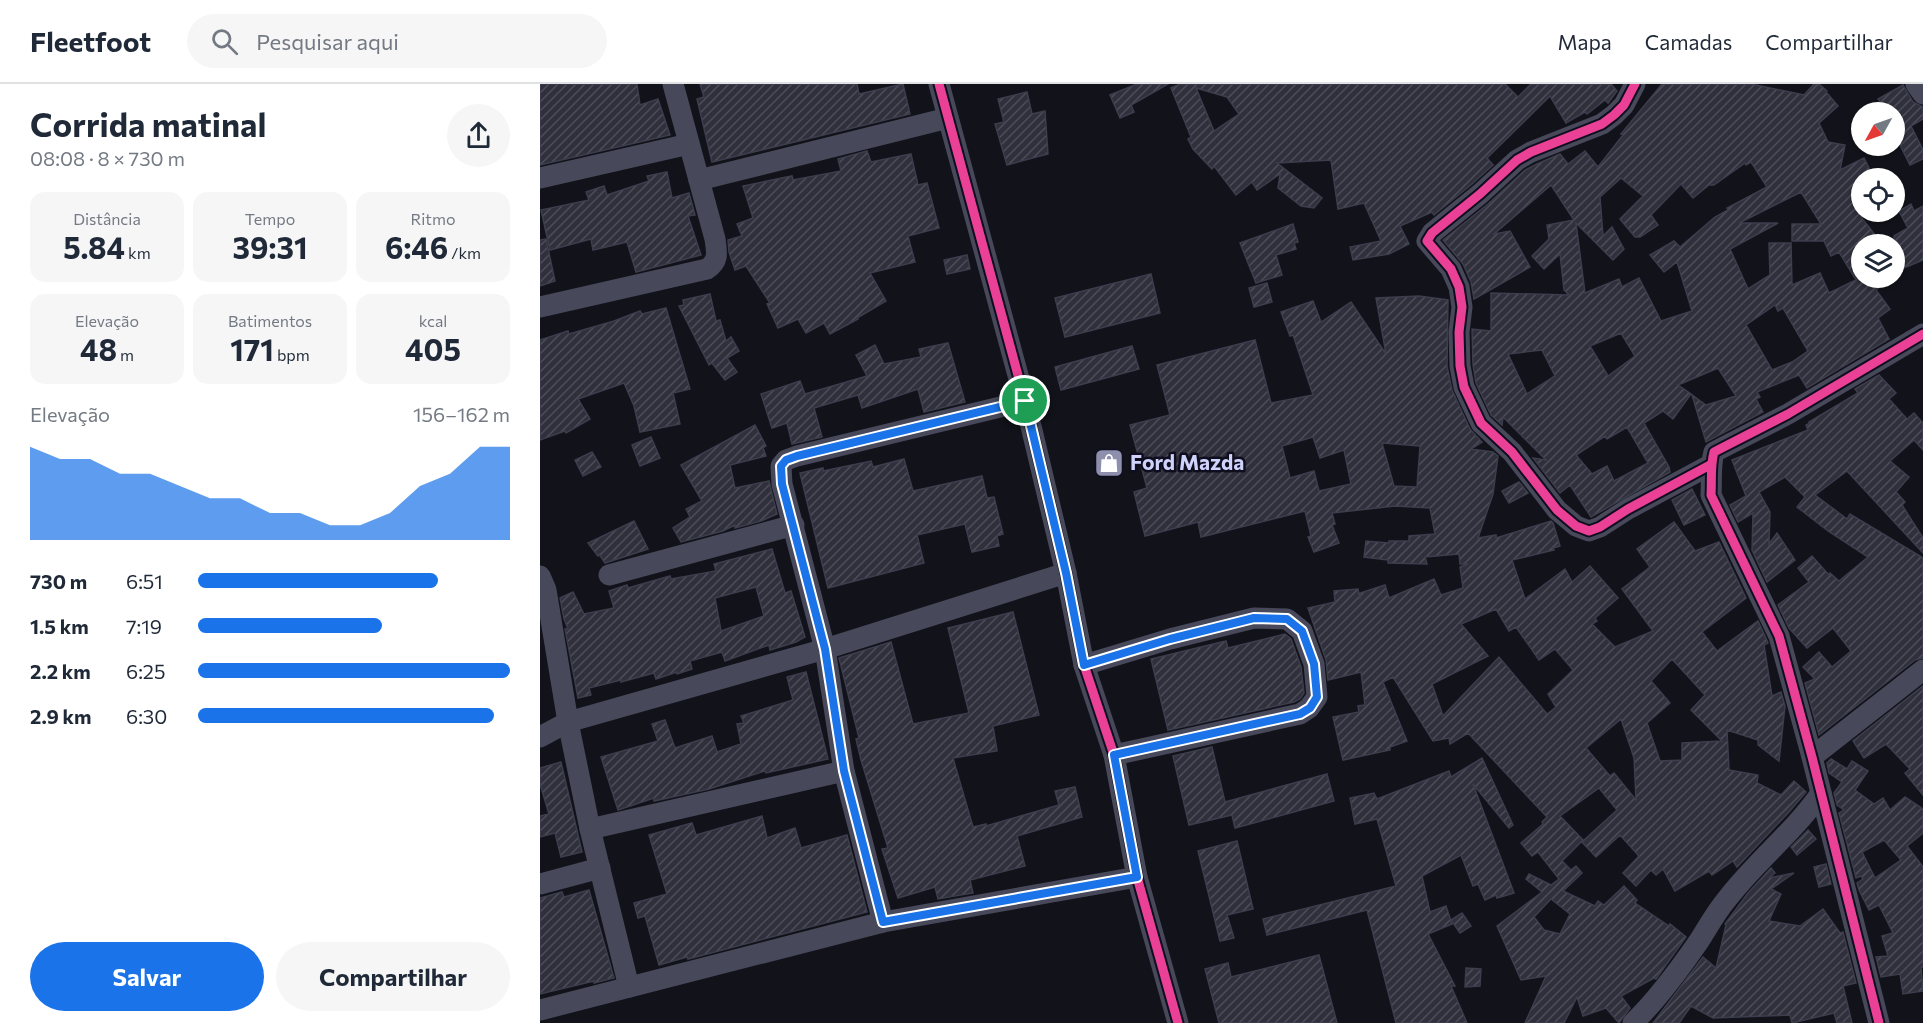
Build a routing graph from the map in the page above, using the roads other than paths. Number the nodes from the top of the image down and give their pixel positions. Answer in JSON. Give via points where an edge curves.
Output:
{"nodes":[{"id":1,"x":673,"y":84,"type":"edge"},
{"id":2,"x":939,"y":84,"type":"edge"},
{"id":3,"x":1635,"y":84,"type":"edge"},
{"id":4,"x":1916,"y":84,"type":"edge"},
{"id":5,"x":1923,"y":94,"type":"edge"},
{"id":6,"x":948,"y":118,"type":"junction"},
{"id":7,"x":689,"y":144,"type":"junction"},
{"id":8,"x":540,"y":178,"type":"edge"},
{"id":9,"x":699,"y":180,"type":"junction"},
{"id":10,"x":540,"y":308,"type":"edge"},
{"id":11,"x":1923,"y":334,"type":"edge"},
{"id":12,"x":1025,"y":401,"type":"junction"},
{"id":13,"x":1710,"y":465,"type":"junction"},
{"id":14,"x":794,"y":525,"type":"junction"},
{"id":15,"x":1066,"y":573,"type":"junction"},
{"id":16,"x":609,"y":575,"type":"dead end"},
{"id":17,"x":540,"y":576,"type":"edge"},
{"id":18,"x":825,"y":649,"type":"junction"},
{"id":19,"x":1084,"y":665,"type":"junction"},
{"id":20,"x":1923,"y":670,"type":"edge"},
{"id":21,"x":568,"y":722,"type":"junction"},
{"id":22,"x":540,"y":737,"type":"edge"},
{"id":23,"x":1114,"y":755,"type":"junction"},
{"id":24,"x":1812,"y":757,"type":"junction"},
{"id":25,"x":844,"y":771,"type":"junction"},
{"id":26,"x":1821,"y":793,"type":"junction"},
{"id":27,"x":590,"y":829,"type":"junction"},
{"id":28,"x":600,"y":868,"type":"junction"},
{"id":29,"x":1137,"y":877,"type":"junction"},
{"id":30,"x":540,"y":884,"type":"edge"},
{"id":31,"x":883,"y":922,"type":"junction"},
{"id":32,"x":629,"y":987,"type":"junction"},
{"id":33,"x":540,"y":1010,"type":"edge"},
{"id":34,"x":1178,"y":1023,"type":"edge"},
{"id":35,"x":1632,"y":1023,"type":"edge"},
{"id":36,"x":1879,"y":1023,"type":"edge"}],
"edges":[{"from":1,"to":7,"type":"street"},
{"from":2,"to":6,"type":"street"},
{"from":3,"to":13,"type":"street","via":[[1614,115],[1602,124],[1517,160],[1427,241],[1451,269],[1459,288],[1460,366],[1464,387],[1481,423],[1512,452],[1557,510],[1576,526],[1589,531],[1600,527]]},
{"from":4,"to":5,"type":"street"},
{"from":6,"to":9,"type":"street"},
{"from":6,"to":12,"type":"street"},
{"from":7,"to":8,"type":"street"},
{"from":7,"to":9,"type":"street"},
{"from":9,"to":10,"type":"street","via":[[715,239],[714,265]]},
{"from":11,"to":13,"type":"street","via":[[1788,414],[1713,452]]},
{"from":12,"to":14,"type":"street","via":[[786,460],[781,466],[781,478]]},
{"from":12,"to":15,"type":"street"},
{"from":13,"to":24,"type":"street","via":[[1711,495],[1779,636]]},
{"from":14,"to":16,"type":"street"},
{"from":14,"to":18,"type":"street"},
{"from":15,"to":18,"type":"street"},
{"from":15,"to":19,"type":"street"},
{"from":17,"to":21,"type":"street","via":[[546,590]]},
{"from":18,"to":21,"type":"street"},
{"from":18,"to":25,"type":"street"},
{"from":19,"to":23,"type":"street"},
{"from":19,"to":23,"type":"street","via":[[1254,618],[1287,619],[1302,631],[1314,664],[1317,697],[1300,714]]},
{"from":20,"to":24,"type":"street"},
{"from":21,"to":22,"type":"street"},
{"from":21,"to":27,"type":"street"},
{"from":23,"to":29,"type":"street"},
{"from":24,"to":26,"type":"street"},
{"from":25,"to":27,"type":"street"},
{"from":25,"to":31,"type":"street"},
{"from":26,"to":35,"type":"street","via":[[1790,832],[1749,871],[1648,1009]]},
{"from":26,"to":36,"type":"street"},
{"from":27,"to":28,"type":"street"},
{"from":28,"to":30,"type":"street"},
{"from":28,"to":32,"type":"street"},
{"from":29,"to":31,"type":"street"},
{"from":29,"to":34,"type":"street"},
{"from":31,"to":32,"type":"street"},
{"from":32,"to":33,"type":"street"}]}
